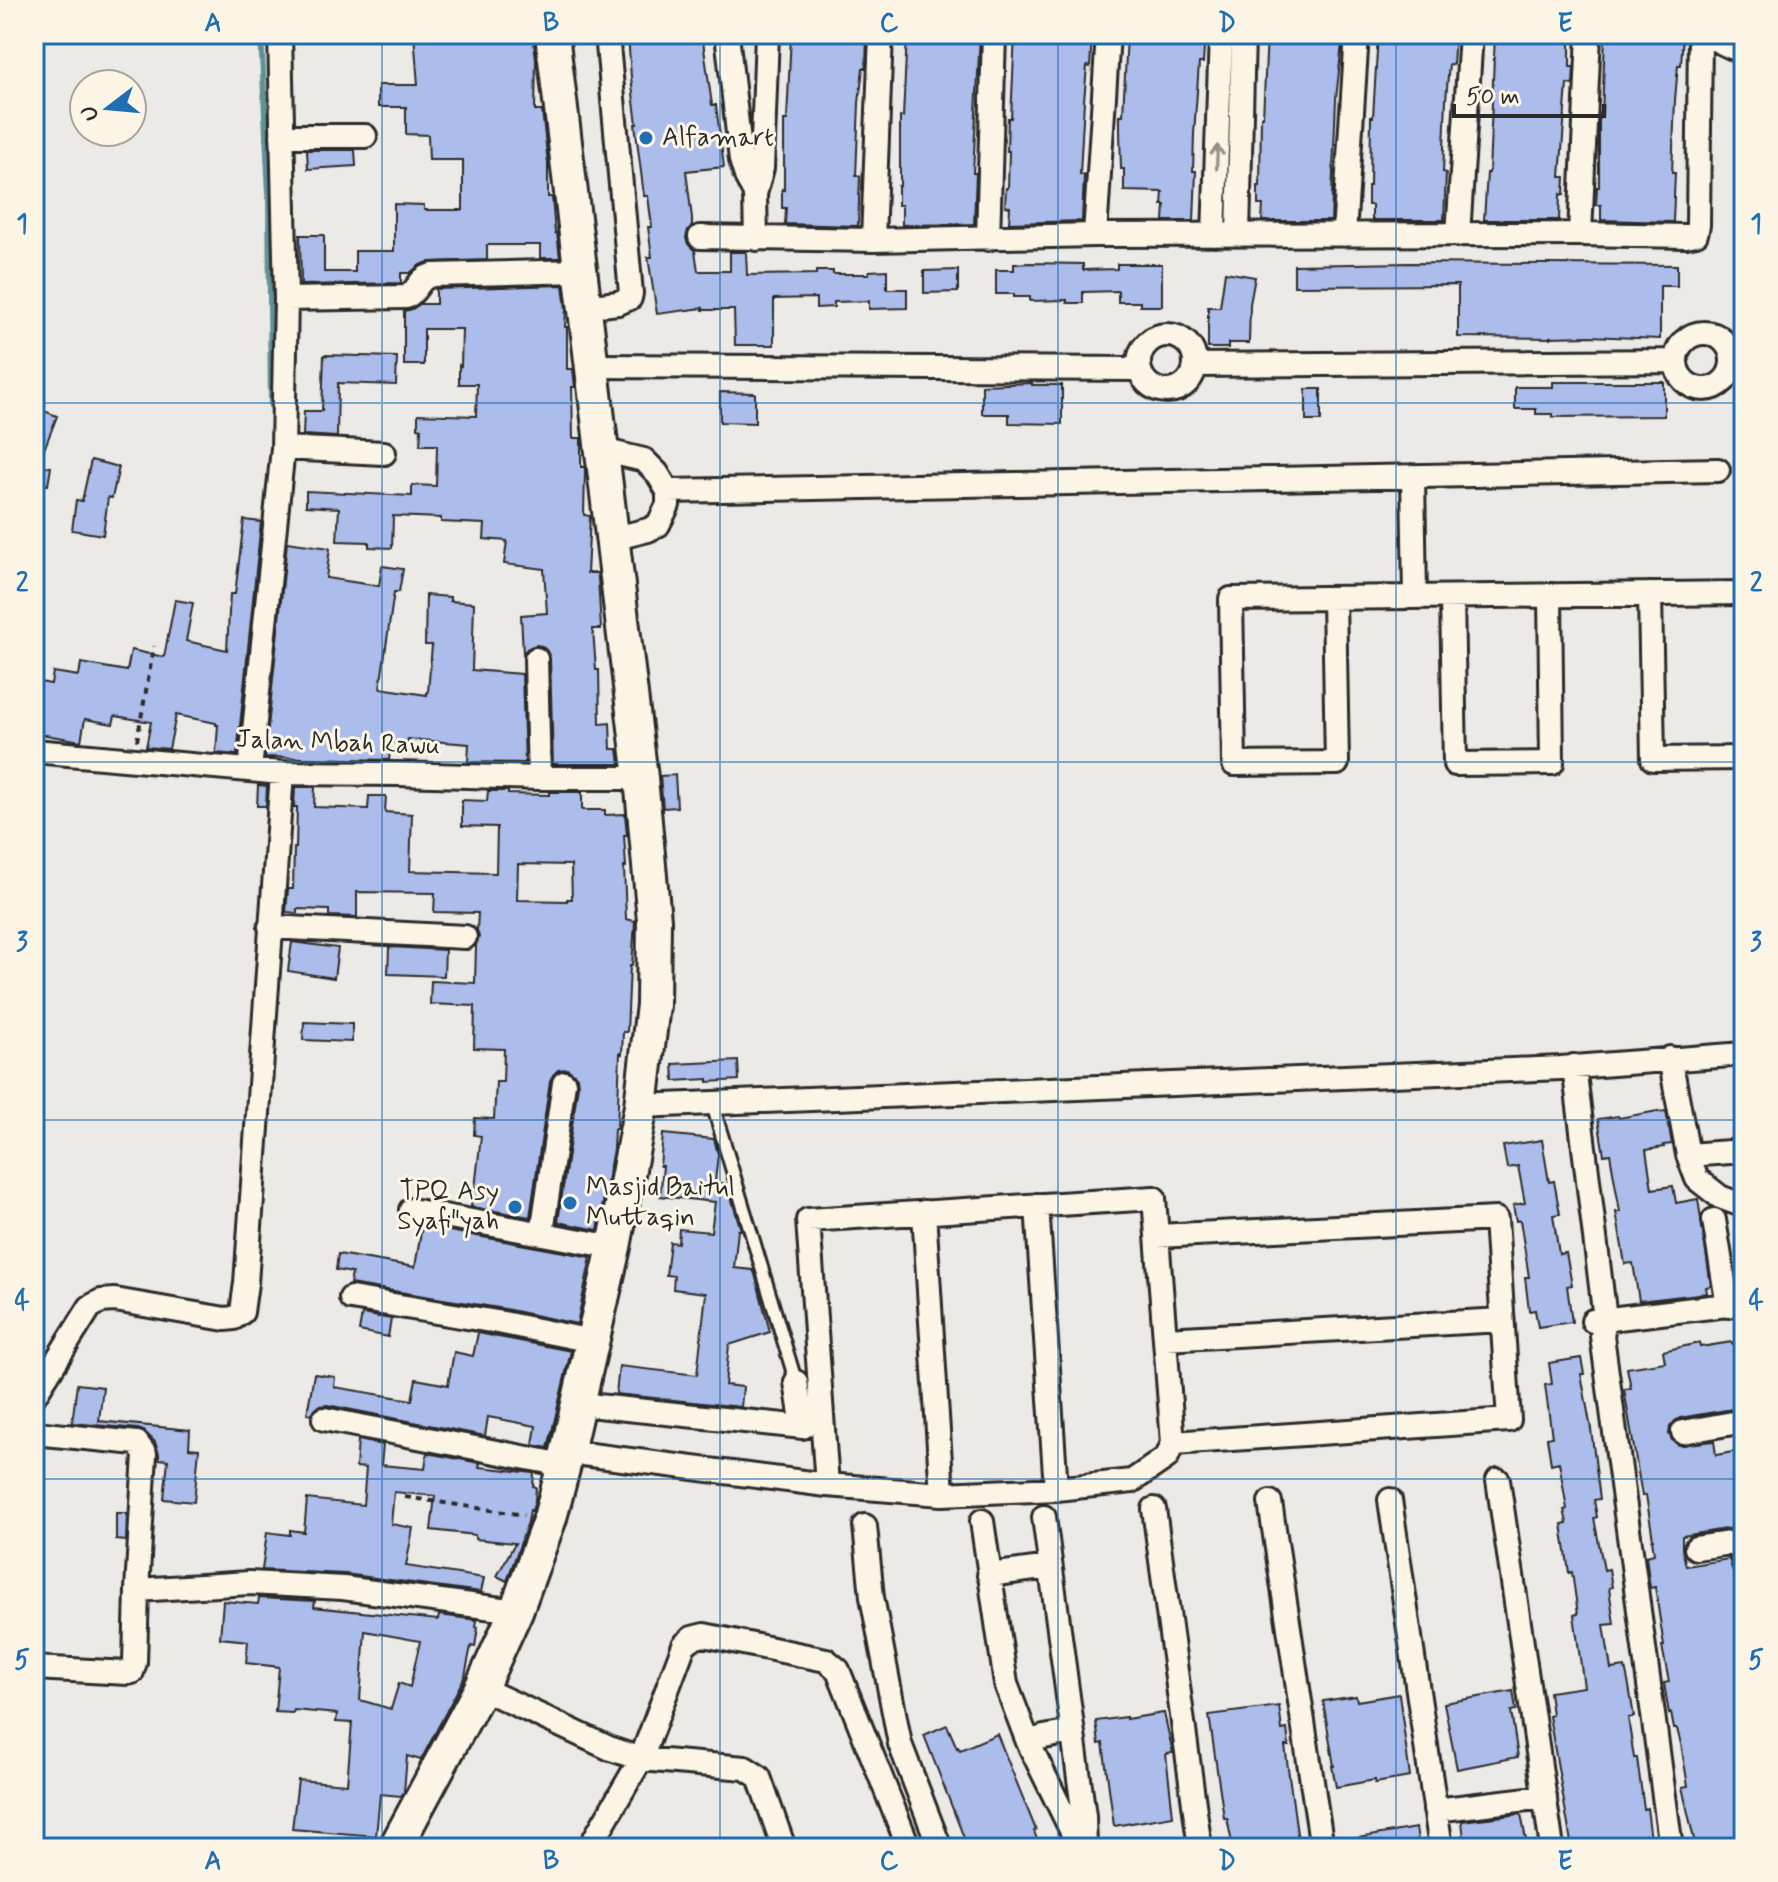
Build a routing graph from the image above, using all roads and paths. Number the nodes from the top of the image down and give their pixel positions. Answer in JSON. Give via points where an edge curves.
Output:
{"nodes":[{"id":1,"x":280,"y":34,"type":"edge"},
{"id":2,"x":552,"y":34,"type":"edge"},
{"id":3,"x":607,"y":34,"type":"edge"},
{"id":4,"x":727,"y":34,"type":"edge"},
{"id":5,"x":767,"y":34,"type":"edge"},
{"id":6,"x":881,"y":34,"type":"edge"},
{"id":7,"x":994,"y":34,"type":"edge"},
{"id":8,"x":1108,"y":34,"type":"edge"},
{"id":9,"x":1221,"y":34,"type":"edge"},
{"id":10,"x":1243,"y":34,"type":"edge"},
{"id":11,"x":1357,"y":34,"type":"edge"},
{"id":12,"x":1471,"y":34,"type":"edge"},
{"id":13,"x":1589,"y":34,"type":"edge"},
{"id":14,"x":1702,"y":34,"type":"edge"},
{"id":15,"x":1744,"y":51,"type":"edge"},
{"id":16,"x":1230,"y":74,"type":"junction"},
{"id":17,"x":282,"y":136,"type":"junction"},
{"id":18,"x":365,"y":136,"type":"dead end"},
{"id":19,"x":755,"y":194,"type":"junction"},
{"id":20,"x":1238,"y":234,"type":"junction"},
{"id":21,"x":1580,"y":234,"type":"junction"},
{"id":22,"x":1095,"y":235,"type":"junction"},
{"id":23,"x":1214,"y":235,"type":"junction"},
{"id":24,"x":1344,"y":235,"type":"junction"},
{"id":25,"x":1458,"y":235,"type":"junction"},
{"id":26,"x":700,"y":237,"type":"dead end"},
{"id":27,"x":756,"y":239,"type":"junction"},
{"id":28,"x":988,"y":239,"type":"junction"},
{"id":29,"x":873,"y":240,"type":"junction"},
{"id":30,"x":579,"y":271,"type":"junction"},
{"id":31,"x":286,"y":299,"type":"junction"},
{"id":32,"x":584,"y":307,"type":"junction"},
{"id":33,"x":1676,"y":361,"type":"dead end"},
{"id":34,"x":1196,"y":365,"type":"junction"},
{"id":35,"x":590,"y":366,"type":"junction"},
{"id":36,"x":1139,"y":369,"type":"junction"},
{"id":37,"x":283,"y":448,"type":"junction"},
{"id":38,"x":602,"y":450,"type":"junction"},
{"id":39,"x":384,"y":453,"type":"dead end"},
{"id":40,"x":1718,"y":470,"type":"dead end"},
{"id":41,"x":1413,"y":476,"type":"junction"},
{"id":42,"x":668,"y":491,"type":"junction"},
{"id":43,"x":612,"y":539,"type":"junction"},
{"id":44,"x":1744,"y":593,"type":"edge"},
{"id":45,"x":1650,"y":594,"type":"junction"},
{"id":46,"x":1550,"y":595,"type":"junction"},
{"id":47,"x":1415,"y":597,"type":"junction"},
{"id":48,"x":1452,"y":597,"type":"junction"},
{"id":49,"x":1334,"y":598,"type":"junction"},
{"id":50,"x":154,"y":646,"type":"dead end"},
{"id":51,"x":536,"y":659,"type":"dead end"},
{"id":52,"x":34,"y":751,"type":"edge"},
{"id":53,"x":1744,"y":758,"type":"edge"},
{"id":54,"x":134,"y":760,"type":"junction"},
{"id":55,"x":250,"y":770,"type":"junction"},
{"id":56,"x":282,"y":773,"type":"junction"},
{"id":57,"x":539,"y":778,"type":"junction"},
{"id":58,"x":641,"y":778,"type":"junction"},
{"id":59,"x":276,"y":927,"type":"junction"},
{"id":60,"x":465,"y":937,"type":"dead end"},
{"id":61,"x":1744,"y":1054,"type":"edge"},
{"id":62,"x":1670,"y":1058,"type":"junction"},
{"id":63,"x":1568,"y":1067,"type":"junction"},
{"id":64,"x":564,"y":1083,"type":"dead end"},
{"id":65,"x":712,"y":1103,"type":"junction"},
{"id":66,"x":641,"y":1106,"type":"junction"},
{"id":67,"x":1744,"y":1151,"type":"edge"},
{"id":68,"x":1688,"y":1155,"type":"junction"},
{"id":69,"x":1037,"y":1205,"type":"junction"},
{"id":70,"x":1744,"y":1206,"type":"edge"},
{"id":71,"x":411,"y":1210,"type":"dead end"},
{"id":72,"x":924,"y":1212,"type":"junction"},
{"id":73,"x":1714,"y":1220,"type":"dead end"},
{"id":74,"x":542,"y":1233,"type":"junction"},
{"id":75,"x":1157,"y":1236,"type":"junction"},
{"id":76,"x":614,"y":1247,"type":"junction"},
{"id":77,"x":351,"y":1298,"type":"dead end"},
{"id":78,"x":1736,"y":1304,"type":"edge"},
{"id":79,"x":1502,"y":1320,"type":"junction"},
{"id":80,"x":1600,"y":1325,"type":"junction"},
{"id":81,"x":1165,"y":1339,"type":"junction"},
{"id":82,"x":592,"y":1341,"type":"junction"},
{"id":83,"x":796,"y":1382,"type":"joint"},
{"id":84,"x":34,"y":1396,"type":"edge"},
{"id":85,"x":578,"y":1404,"type":"junction"},
{"id":86,"x":324,"y":1419,"type":"dead end"},
{"id":87,"x":1744,"y":1421,"type":"edge"},
{"id":88,"x":1683,"y":1432,"type":"dead end"},
{"id":89,"x":34,"y":1433,"type":"edge"},
{"id":90,"x":1173,"y":1443,"type":"junction"},
{"id":91,"x":566,"y":1458,"type":"junction"},
{"id":92,"x":1498,"y":1480,"type":"dead end"},
{"id":93,"x":827,"y":1485,"type":"junction"},
{"id":94,"x":1056,"y":1489,"type":"junction"},
{"id":95,"x":942,"y":1494,"type":"junction"},
{"id":96,"x":405,"y":1497,"type":"dead end"},
{"id":97,"x":1390,"y":1500,"type":"dead end"},
{"id":98,"x":1270,"y":1502,"type":"dead end"},
{"id":99,"x":1154,"y":1509,"type":"dead end"},
{"id":100,"x":1044,"y":1517,"type":"dead end"},
{"id":101,"x":550,"y":1518,"type":"junction"},
{"id":102,"x":982,"y":1521,"type":"dead end"},
{"id":103,"x":865,"y":1526,"type":"dead end"},
{"id":104,"x":1696,"y":1548,"type":"dead end"},
{"id":105,"x":1743,"y":1549,"type":"edge"},
{"id":106,"x":1050,"y":1567,"type":"junction"},
{"id":107,"x":989,"y":1575,"type":"junction"},
{"id":108,"x":137,"y":1590,"type":"junction"},
{"id":109,"x":516,"y":1611,"type":"junction"},
{"id":110,"x":34,"y":1668,"type":"edge"},
{"id":111,"x":493,"y":1693,"type":"junction"},
{"id":112,"x":1072,"y":1732,"type":"junction"},
{"id":113,"x":1028,"y":1742,"type":"junction"},
{"id":114,"x":641,"y":1759,"type":"junction"},
{"id":115,"x":1545,"y":1797,"type":"junction"},
{"id":116,"x":1435,"y":1810,"type":"junction"},
{"id":117,"x":395,"y":1848,"type":"edge"},
{"id":118,"x":589,"y":1848,"type":"edge"},
{"id":119,"x":784,"y":1848,"type":"edge"},
{"id":120,"x":909,"y":1848,"type":"edge"},
{"id":121,"x":940,"y":1848,"type":"edge"},
{"id":122,"x":1083,"y":1848,"type":"edge"},
{"id":123,"x":1200,"y":1848,"type":"edge"},
{"id":124,"x":1322,"y":1848,"type":"edge"},
{"id":125,"x":1441,"y":1848,"type":"edge"},
{"id":126,"x":1552,"y":1848,"type":"edge"},
{"id":127,"x":1671,"y":1848,"type":"edge"}],
"edges":[{"from":1,"to":17,"type":"street"},
{"from":2,"to":30,"type":"street"},
{"from":3,"to":32,"type":"street","via":[[631,289],[624,301]]},
{"from":4,"to":19,"type":"street","via":[[741,160]]},
{"from":5,"to":19,"type":"street","via":[[762,168]]},
{"from":6,"to":29,"type":"street"},
{"from":7,"to":28,"type":"street"},
{"from":8,"to":22,"type":"street"},
{"from":9,"to":16,"type":"street"},
{"from":10,"to":16,"type":"street"},
{"from":11,"to":24,"type":"street"},
{"from":12,"to":25,"type":"street"},
{"from":13,"to":21,"type":"street"},
{"from":14,"to":15,"type":"street"},
{"from":14,"to":21,"type":"street","via":[[1696,234]]},
{"from":16,"to":20,"type":"street"},
{"from":23,"to":16,"type":"street","one_way":true},
{"from":17,"to":18,"type":"street"},
{"from":17,"to":31,"type":"street"},
{"from":19,"to":27,"type":"street"},
{"from":20,"to":23,"type":"street"},
{"from":20,"to":24,"type":"street"},
{"from":21,"to":25,"type":"street"},
{"from":22,"to":23,"type":"street"},
{"from":22,"to":28,"type":"street"},
{"from":24,"to":25,"type":"street"},
{"from":26,"to":27,"type":"street"},
{"from":27,"to":29,"type":"street"},
{"from":28,"to":29,"type":"street"},
{"from":30,"to":31,"type":"street","via":[[433,275],[406,297]]},
{"from":30,"to":32,"type":"street"},
{"from":31,"to":37,"type":"street"},
{"from":32,"to":35,"type":"street"},
{"from":33,"to":34,"type":"street"},
{"from":34,"to":36,"type":"street","via":[[1186,386],[1163,392],[1152,388]]},
{"from":34,"to":36,"type":"street","via":[[1194,351],[1172,335],[1147,343]]},
{"from":35,"to":36,"type":"street"},
{"from":35,"to":38,"type":"street"},
{"from":37,"to":39,"type":"street"},
{"from":37,"to":55,"type":"street"},
{"from":38,"to":42,"type":"street","via":[[644,460]]},
{"from":38,"to":43,"type":"street"},
{"from":40,"to":41,"type":"street"},
{"from":41,"to":42,"type":"street"},
{"from":41,"to":47,"type":"street"},
{"from":42,"to":43,"type":"street","via":[[658,525]]},
{"from":43,"to":58,"type":"street"},
{"from":44,"to":45,"type":"street"},
{"from":45,"to":46,"type":"street"},
{"from":45,"to":53,"type":"street","via":[[1653,759]]},
{"from":46,"to":48,"type":"street"},
{"from":46,"to":48,"type":"street","via":[[1552,763],[1455,764]]},
{"from":47,"to":48,"type":"street"},
{"from":47,"to":49,"type":"street"},
{"from":49,"to":49,"type":"street","via":[[1231,599],[1234,764],[1337,763]]},
{"from":50,"to":54,"type":"path"},
{"from":51,"to":57,"type":"street"},
{"from":52,"to":54,"type":"street","name":"Jalan Mbah Rawu"},
{"from":54,"to":55,"type":"street","name":"Jalan Mbah Rawu"},
{"from":55,"to":56,"type":"street","name":"Jalan Mbah Rawu"},
{"from":56,"to":57,"type":"street","name":"Jalan Mbah Rawu"},
{"from":56,"to":59,"type":"street"},
{"from":57,"to":58,"type":"street","name":"Jalan Mbah Rawu"},
{"from":58,"to":66,"type":"street","via":[[654,920],[653,1005]]},
{"from":59,"to":60,"type":"street"},
{"from":59,"to":84,"type":"street","via":[[242,1312],[225,1319],[101,1301],[90,1307]]},
{"from":61,"to":62,"type":"street"},
{"from":62,"to":63,"type":"street"},
{"from":62,"to":68,"type":"street"},
{"from":63,"to":65,"type":"street"},
{"from":63,"to":80,"type":"street"},
{"from":64,"to":74,"type":"street"},
{"from":65,"to":66,"type":"street"},
{"from":65,"to":83,"type":"lane"},
{"from":66,"to":76,"type":"street"},
{"from":67,"to":68,"type":"street"},
{"from":68,"to":70,"type":"street","via":[[1697,1179],[1720,1197]]},
{"from":69,"to":72,"type":"street"},
{"from":69,"to":75,"type":"street","via":[[1154,1198]]},
{"from":69,"to":94,"type":"street"},
{"from":71,"to":74,"type":"street"},
{"from":72,"to":93,"type":"street","via":[[808,1220]]},
{"from":72,"to":95,"type":"street"},
{"from":73,"to":78,"type":"street"},
{"from":74,"to":76,"type":"street"},
{"from":75,"to":79,"type":"street","via":[[1496,1219]]},
{"from":75,"to":81,"type":"street"},
{"from":76,"to":82,"type":"street"},
{"from":77,"to":82,"type":"street"},
{"from":78,"to":80,"type":"street"},
{"from":79,"to":81,"type":"street"},
{"from":79,"to":90,"type":"street","via":[[1509,1420]]},
{"from":80,"to":127,"type":"street"},
{"from":81,"to":90,"type":"street"},
{"from":82,"to":85,"type":"street"},
{"from":83,"to":85,"type":"street","via":[[803,1427]]},
{"from":85,"to":91,"type":"street"},
{"from":86,"to":91,"type":"street"},
{"from":87,"to":88,"type":"street"},
{"from":89,"to":108,"type":"street","via":[[137,1443],[142,1448]]},
{"from":90,"to":94,"type":"street","via":[[1167,1457],[1132,1481]]},
{"from":91,"to":93,"type":"street"},
{"from":91,"to":101,"type":"street"},
{"from":92,"to":115,"type":"street"},
{"from":93,"to":95,"type":"street"},
{"from":94,"to":95,"type":"street"},
{"from":96,"to":101,"type":"path"},
{"from":97,"to":116,"type":"street"},
{"from":98,"to":124,"type":"street"},
{"from":99,"to":123,"type":"street"},
{"from":100,"to":106,"type":"street"},
{"from":101,"to":109,"type":"street"},
{"from":102,"to":107,"type":"street"},
{"from":103,"to":121,"type":"street","via":[[872,1597],[900,1744]]},
{"from":104,"to":105,"type":"street"},
{"from":106,"to":107,"type":"street"},
{"from":106,"to":112,"type":"street"},
{"from":107,"to":113,"type":"street","via":[[1006,1684]]},
{"from":108,"to":109,"type":"street","via":[[249,1583],[343,1588]]},
{"from":108,"to":110,"type":"street","via":[[134,1666],[128,1673]]},
{"from":109,"to":111,"type":"street"},
{"from":111,"to":114,"type":"street"},
{"from":111,"to":117,"type":"street"},
{"from":112,"to":113,"type":"street"},
{"from":112,"to":122,"type":"street","via":[[1084,1816]]},
{"from":113,"to":122,"type":"street"},
{"from":114,"to":118,"type":"street"},
{"from":114,"to":119,"type":"street","via":[[753,1772]]},
{"from":114,"to":120,"type":"street","via":[[684,1645],[692,1638],[704,1635],[826,1660],[838,1670]]},
{"from":115,"to":116,"type":"street"},
{"from":115,"to":126,"type":"street"},
{"from":116,"to":125,"type":"street"}]}
